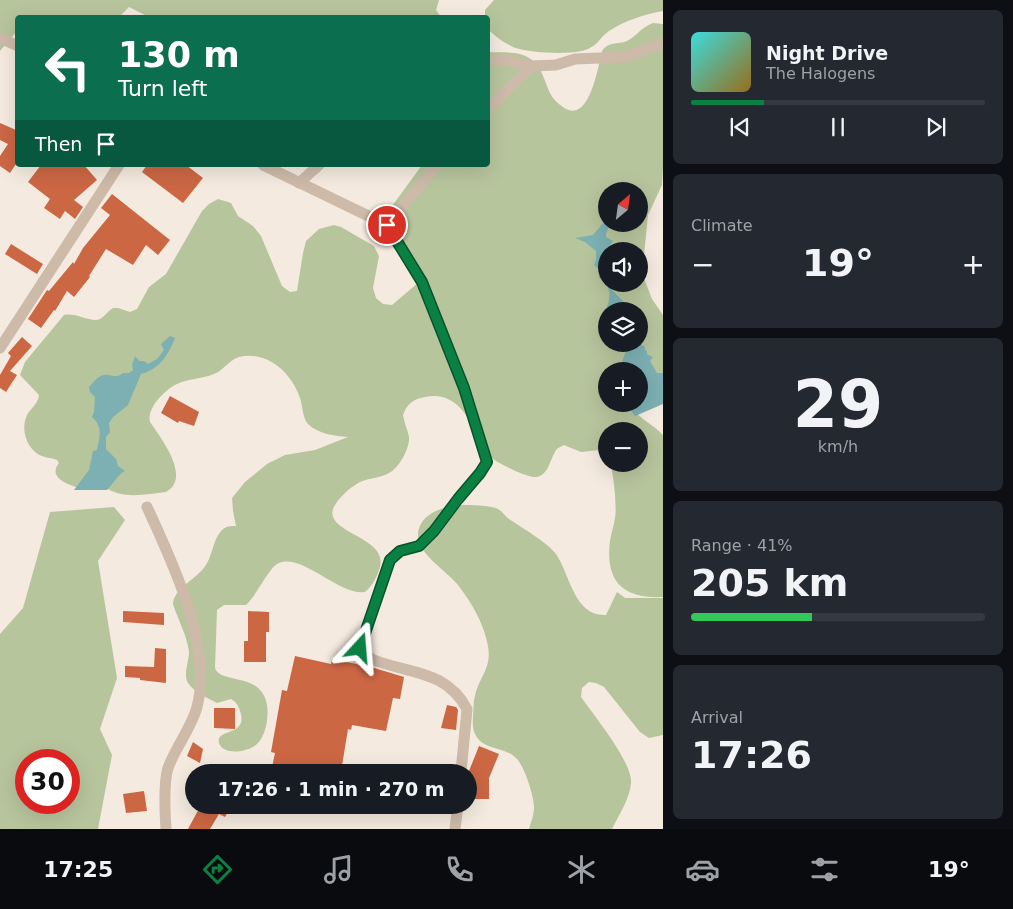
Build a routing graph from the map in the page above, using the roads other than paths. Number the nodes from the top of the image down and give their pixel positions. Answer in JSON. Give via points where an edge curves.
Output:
{"nodes":[{"id":1,"x":0,"y":38,"type":"edge"},
{"id":2,"x":663,"y":43,"type":"edge"},
{"id":3,"x":15,"y":45,"type":"edge"},
{"id":4,"x":490,"y":60,"type":"edge"},
{"id":5,"x":531,"y":66,"type":"junction"},
{"id":6,"x":490,"y":107,"type":"edge"},
{"id":7,"x":118,"y":167,"type":"edge"},
{"id":8,"x":267,"y":167,"type":"edge"},
{"id":9,"x":316,"y":167,"type":"edge"},
{"id":10,"x":435,"y":167,"type":"edge"},
{"id":11,"x":299,"y":183,"type":"junction"},
{"id":12,"x":387,"y":225,"type":"junction"},
{"id":13,"x":0,"y":348,"type":"edge"},
{"id":14,"x":147,"y":507,"type":"dead end"},
{"id":15,"x":462,"y":764,"type":"edge"},
{"id":16,"x":457,"y":814,"type":"edge"},
{"id":17,"x":166,"y":829,"type":"edge"},
{"id":18,"x":455,"y":829,"type":"edge"}],
"edges":[{"from":1,"to":3,"type":"street"},
{"from":2,"to":5,"type":"street","via":[[625,57],[575,59],[556,65]]},
{"from":4,"to":5,"type":"street"},
{"from":5,"to":6,"type":"street"},
{"from":7,"to":13,"type":"street"},
{"from":8,"to":11,"type":"street"},
{"from":9,"to":11,"type":"street"},
{"from":10,"to":12,"type":"street"},
{"from":11,"to":12,"type":"street"},
{"from":12,"to":15,"type":"street","via":[[422,282],[464,388],[487,462],[434,531],[419,546],[400,551],[390,560],[360,648],[373,659],[423,673],[450,686],[467,709]]},
{"from":14,"to":17,"type":"street","via":[[170,555],[199,651],[198,704],[192,724],[167,770]]},
{"from":16,"to":18,"type":"street"}]}
